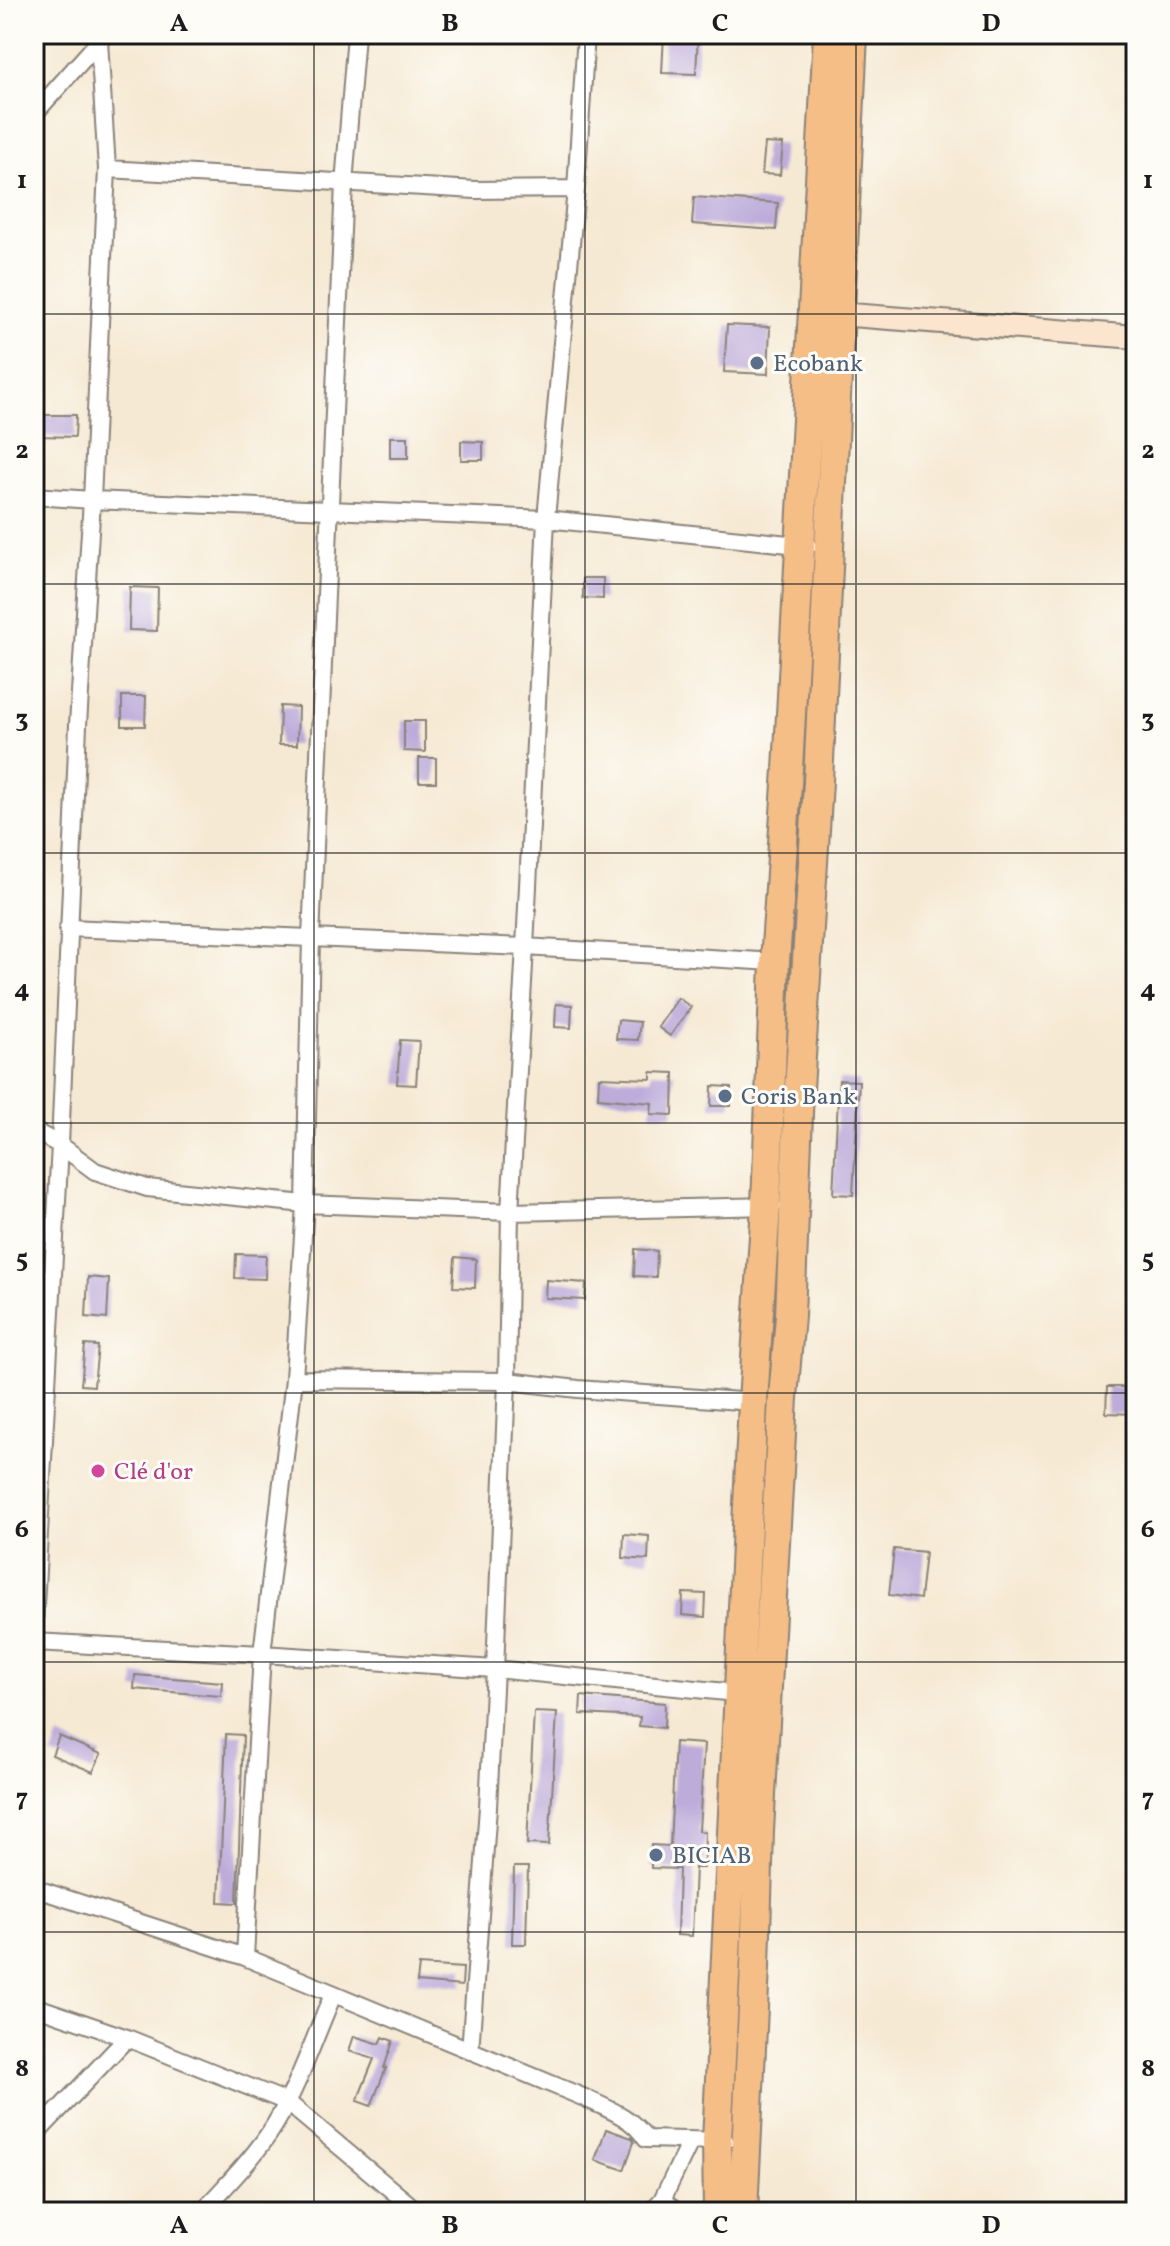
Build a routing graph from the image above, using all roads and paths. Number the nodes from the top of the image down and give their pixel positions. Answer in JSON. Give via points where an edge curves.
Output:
{"nodes":[{"id":1,"x":356,"y":34,"type":"edge"},
{"id":2,"x":586,"y":34,"type":"edge"},
{"id":3,"x":828,"y":34,"type":"edge"},
{"id":4,"x":853,"y":34,"type":"edge"},
{"id":5,"x":102,"y":38,"type":"edge"},
{"id":6,"x":34,"y":114,"type":"edge"},
{"id":7,"x":107,"y":169,"type":"junction"},
{"id":8,"x":344,"y":184,"type":"junction"},
{"id":9,"x":576,"y":189,"type":"junction"},
{"id":10,"x":826,"y":314,"type":"junction"},
{"id":11,"x":1136,"y":337,"type":"edge"},
{"id":12,"x":34,"y":496,"type":"edge"},
{"id":13,"x":92,"y":500,"type":"junction"},
{"id":14,"x":331,"y":510,"type":"junction"},
{"id":15,"x":546,"y":519,"type":"junction"},
{"id":16,"x":800,"y":545,"type":"junction"},
{"id":17,"x":830,"y":548,"type":"junction"},
{"id":18,"x":68,"y":928,"type":"junction"},
{"id":19,"x":311,"y":938,"type":"junction"},
{"id":20,"x":525,"y":947,"type":"junction"},
{"id":21,"x":775,"y":962,"type":"junction"},
{"id":22,"x":34,"y":1131,"type":"edge"},
{"id":23,"x":60,"y":1145,"type":"junction"},
{"id":24,"x":305,"y":1204,"type":"junction"},
{"id":25,"x":780,"y":1206,"type":"junction"},
{"id":26,"x":510,"y":1212,"type":"junction"},
{"id":27,"x":294,"y":1379,"type":"junction"},
{"id":28,"x":507,"y":1381,"type":"junction"},
{"id":29,"x":753,"y":1402,"type":"junction"},
{"id":30,"x":34,"y":1625,"type":"edge"},
{"id":31,"x":34,"y":1642,"type":"edge"},
{"id":32,"x":262,"y":1654,"type":"junction"},
{"id":33,"x":495,"y":1669,"type":"junction"},
{"id":34,"x":739,"y":1694,"type":"junction"},
{"id":35,"x":768,"y":1694,"type":"junction"},
{"id":36,"x":34,"y":1888,"type":"edge"},
{"id":37,"x":245,"y":1957,"type":"junction"},
{"id":38,"x":333,"y":1995,"type":"junction"},
{"id":39,"x":34,"y":2006,"type":"edge"},
{"id":40,"x":127,"y":2038,"type":"junction"},
{"id":41,"x":470,"y":2051,"type":"junction"},
{"id":42,"x":287,"y":2102,"type":"junction"},
{"id":43,"x":34,"y":2136,"type":"edge"},
{"id":44,"x":704,"y":2141,"type":"junction"},
{"id":45,"x":747,"y":2143,"type":"junction"},
{"id":46,"x":657,"y":2206,"type":"edge"},
{"id":47,"x":202,"y":2212,"type":"edge"},
{"id":48,"x":418,"y":2212,"type":"edge"},
{"id":49,"x":677,"y":2212,"type":"edge"},
{"id":50,"x":718,"y":2212,"type":"edge"},
{"id":51,"x":743,"y":2212,"type":"edge"}],
"edges":[{"from":1,"to":8,"type":"street"},
{"from":2,"to":9,"type":"street"},
{"from":3,"to":10,"type":"highway"},
{"from":4,"to":10,"type":"highway"},
{"from":5,"to":6,"type":"street"},
{"from":5,"to":7,"type":"street"},
{"from":7,"to":8,"type":"street"},
{"from":7,"to":13,"type":"street"},
{"from":8,"to":9,"type":"street"},
{"from":8,"to":14,"type":"street"},
{"from":9,"to":15,"type":"street"},
{"from":10,"to":11,"type":"street"},
{"from":10,"to":16,"type":"highway"},
{"from":10,"to":17,"type":"highway"},
{"from":12,"to":13,"type":"street"},
{"from":13,"to":14,"type":"street"},
{"from":13,"to":18,"type":"street"},
{"from":14,"to":15,"type":"street"},
{"from":14,"to":19,"type":"street"},
{"from":15,"to":16,"type":"street"},
{"from":15,"to":20,"type":"street"},
{"from":16,"to":17,"type":"street"},
{"from":16,"to":21,"type":"highway"},
{"from":17,"to":25,"type":"highway","via":[[799,1089]]},
{"from":18,"to":19,"type":"street"},
{"from":18,"to":23,"type":"street"},
{"from":19,"to":20,"type":"street"},
{"from":19,"to":24,"type":"street"},
{"from":20,"to":21,"type":"street"},
{"from":20,"to":26,"type":"street"},
{"from":21,"to":25,"type":"highway"},
{"from":22,"to":23,"type":"street"},
{"from":23,"to":24,"type":"street","via":[[95,1171],[147,1188]]},
{"from":23,"to":30,"type":"street"},
{"from":24,"to":26,"type":"street"},
{"from":24,"to":27,"type":"street"},
{"from":25,"to":26,"type":"street"},
{"from":25,"to":29,"type":"highway"},
{"from":25,"to":35,"type":"highway"},
{"from":26,"to":28,"type":"street"},
{"from":27,"to":28,"type":"street"},
{"from":27,"to":32,"type":"street"},
{"from":28,"to":29,"type":"street"},
{"from":28,"to":33,"type":"street"},
{"from":29,"to":34,"type":"highway"},
{"from":31,"to":32,"type":"street"},
{"from":32,"to":33,"type":"street"},
{"from":32,"to":37,"type":"street"},
{"from":33,"to":34,"type":"street"},
{"from":33,"to":41,"type":"street"},
{"from":34,"to":35,"type":"street"},
{"from":34,"to":44,"type":"highway"},
{"from":35,"to":45,"type":"highway"},
{"from":36,"to":37,"type":"street"},
{"from":37,"to":38,"type":"street"},
{"from":38,"to":41,"type":"street"},
{"from":38,"to":42,"type":"street"},
{"from":39,"to":40,"type":"street"},
{"from":40,"to":42,"type":"street"},
{"from":40,"to":43,"type":"street"},
{"from":41,"to":44,"type":"street","via":[[624,2117],[646,2139]]},
{"from":42,"to":47,"type":"street","via":[[252,2157]]},
{"from":42,"to":48,"type":"street"},
{"from":44,"to":45,"type":"street"},
{"from":44,"to":46,"type":"street"},
{"from":44,"to":50,"type":"highway"},
{"from":45,"to":51,"type":"highway"},
{"from":46,"to":49,"type":"street"}]}
